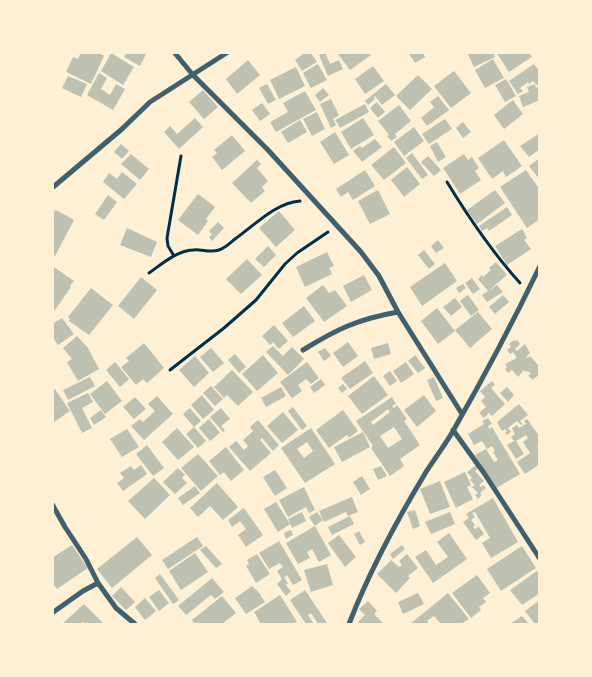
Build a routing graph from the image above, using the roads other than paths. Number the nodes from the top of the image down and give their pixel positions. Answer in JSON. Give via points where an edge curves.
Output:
{"nodes":[{"id":1,"x":174,"y":52,"type":"edge"},
{"id":2,"x":228,"y":52,"type":"edge"},
{"id":3,"x":193,"y":75,"type":"junction"},
{"id":4,"x":52,"y":188,"type":"edge"},
{"id":5,"x":540,"y":266,"type":"edge"},
{"id":6,"x":398,"y":312,"type":"junction"},
{"id":7,"x":303,"y":350,"type":"dead end"},
{"id":8,"x":462,"y":414,"type":"junction"},
{"id":9,"x":453,"y":430,"type":"junction"},
{"id":10,"x":52,"y":504,"type":"edge"},
{"id":11,"x":540,"y":558,"type":"edge"},
{"id":12,"x":98,"y":583,"type":"junction"},
{"id":13,"x":52,"y":613,"type":"edge"},
{"id":14,"x":135,"y":624,"type":"edge"},
{"id":15,"x":349,"y":624,"type":"edge"}],
"edges":[{"from":1,"to":3,"type":"street"},
{"from":2,"to":3,"type":"street"},
{"from":3,"to":4,"type":"street","via":[[150,102]]},
{"from":3,"to":6,"type":"street","via":[[268,150],[360,252]]},
{"from":5,"to":8,"type":"street"},
{"from":6,"to":7,"type":"street","via":[[346,326]]},
{"from":6,"to":8,"type":"street"},
{"from":8,"to":9,"type":"street"},
{"from":9,"to":11,"type":"street"},
{"from":9,"to":15,"type":"street","via":[[399,520]]},
{"from":10,"to":12,"type":"street"},
{"from":12,"to":13,"type":"street"},
{"from":12,"to":14,"type":"street","via":[[116,608]]}]}
